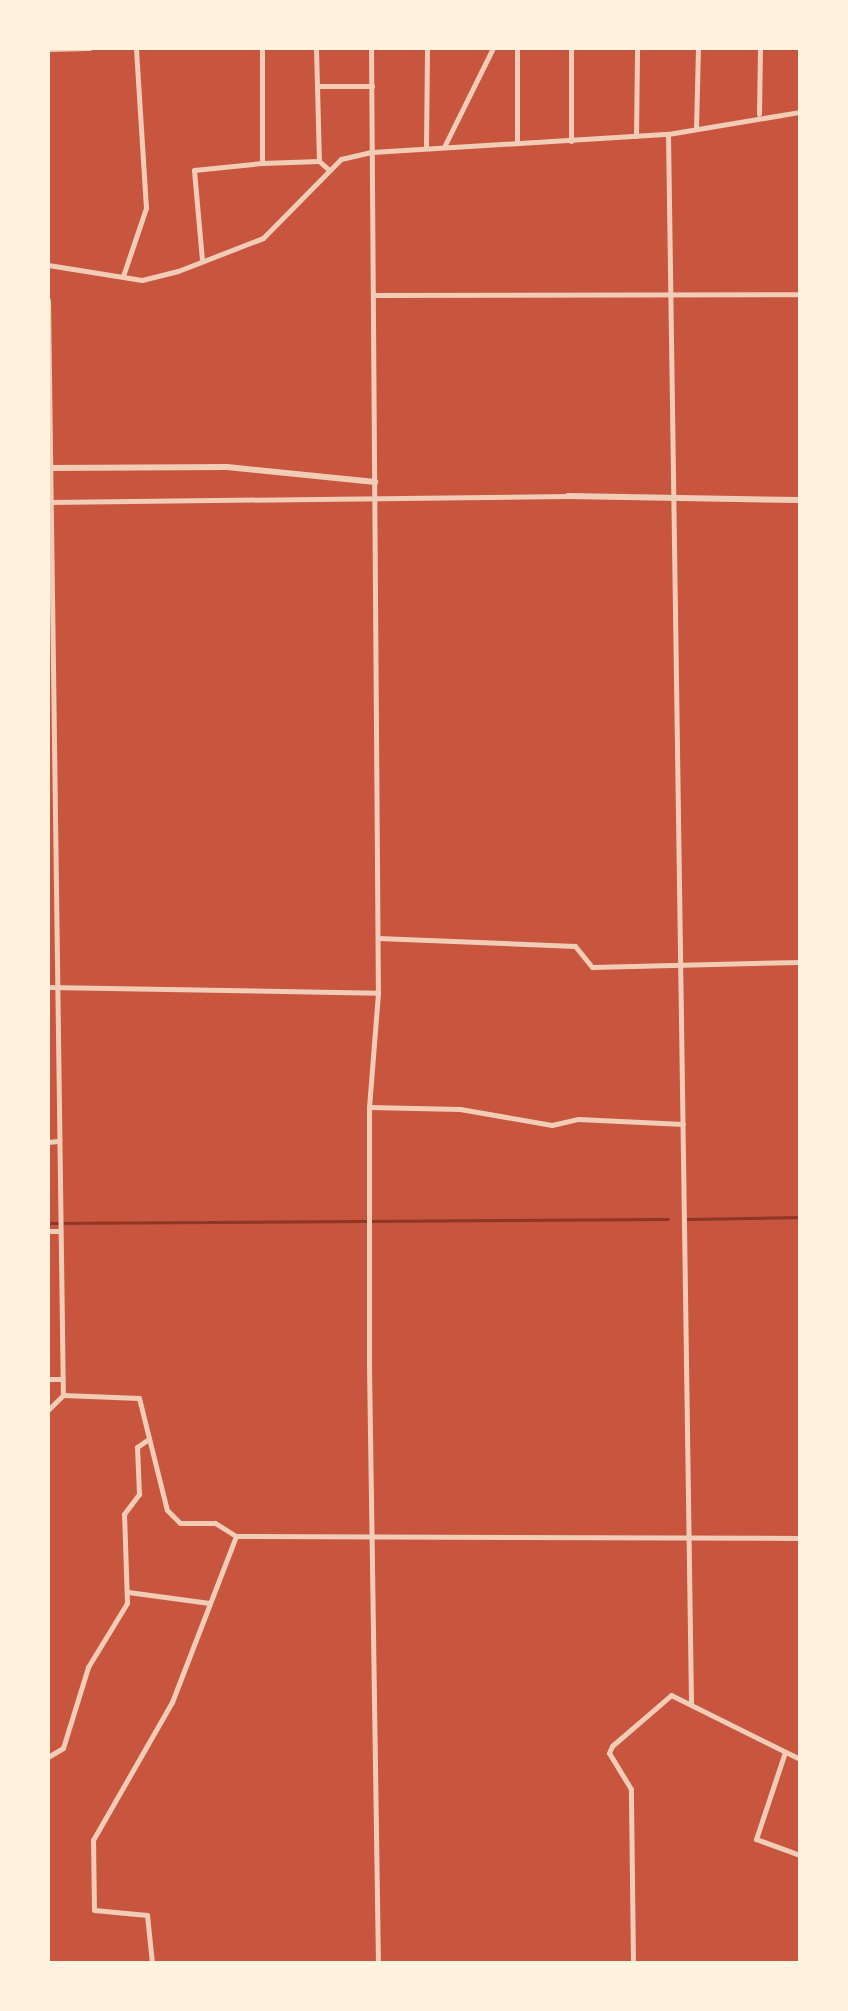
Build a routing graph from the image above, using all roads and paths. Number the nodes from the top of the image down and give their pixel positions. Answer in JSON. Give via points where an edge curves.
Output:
{"nodes":[{"id":1,"x":89,"y":48,"type":"edge"},
{"id":2,"x":136,"y":48,"type":"edge"},
{"id":3,"x":262,"y":48,"type":"edge"},
{"id":4,"x":316,"y":48,"type":"edge"},
{"id":5,"x":371,"y":48,"type":"edge"},
{"id":6,"x":427,"y":48,"type":"edge"},
{"id":7,"x":493,"y":48,"type":"edge"},
{"id":8,"x":517,"y":48,"type":"edge"},
{"id":9,"x":571,"y":48,"type":"edge"},
{"id":10,"x":637,"y":48,"type":"edge"},
{"id":11,"x":698,"y":48,"type":"edge"},
{"id":12,"x":760,"y":48,"type":"edge"},
{"id":13,"x":48,"y":49,"type":"edge"},
{"id":14,"x":316,"y":86,"type":"junction"},
{"id":15,"x":372,"y":86,"type":"junction"},
{"id":16,"x":800,"y":112,"type":"edge"},
{"id":17,"x":759,"y":114,"type":"junction"},
{"id":18,"x":696,"y":129,"type":"junction"},
{"id":19,"x":668,"y":134,"type":"junction"},
{"id":20,"x":636,"y":136,"type":"junction"},
{"id":21,"x":571,"y":141,"type":"junction"},
{"id":22,"x":517,"y":143,"type":"junction"},
{"id":23,"x":426,"y":147,"type":"junction"},
{"id":24,"x":444,"y":147,"type":"junction"},
{"id":25,"x":372,"y":152,"type":"junction"},
{"id":26,"x":319,"y":161,"type":"junction"},
{"id":27,"x":262,"y":163,"type":"junction"},
{"id":28,"x":329,"y":170,"type":"junction"},
{"id":29,"x":202,"y":260,"type":"junction"},
{"id":30,"x":48,"y":265,"type":"edge"},
{"id":31,"x":123,"y":276,"type":"junction"},
{"id":32,"x":800,"y":294,"type":"edge"},
{"id":33,"x":374,"y":295,"type":"junction"},
{"id":34,"x":672,"y":295,"type":"junction"},
{"id":35,"x":48,"y":300,"type":"edge"},
{"id":36,"x":50,"y":468,"type":"edge"},
{"id":37,"x":375,"y":482,"type":"junction"},
{"id":38,"x":568,"y":496,"type":"joint"},
{"id":39,"x":672,"y":498,"type":"junction"},
{"id":40,"x":375,"y":499,"type":"junction"},
{"id":41,"x":800,"y":500,"type":"edge"},
{"id":42,"x":50,"y":502,"type":"edge"},
{"id":43,"x":378,"y":938,"type":"junction"},
{"id":44,"x":800,"y":962,"type":"edge"},
{"id":45,"x":682,"y":964,"type":"junction"},
{"id":46,"x":48,"y":987,"type":"edge"},
{"id":47,"x":57,"y":987,"type":"junction"},
{"id":48,"x":378,"y":993,"type":"junction"},
{"id":49,"x":369,"y":1107,"type":"junction"},
{"id":50,"x":683,"y":1124,"type":"junction"},
{"id":51,"x":58,"y":1141,"type":"junction"},
{"id":52,"x":48,"y":1142,"type":"edge"},
{"id":53,"x":59,"y":1229,"type":"junction"},
{"id":54,"x":48,"y":1231,"type":"edge"},
{"id":55,"x":48,"y":1379,"type":"edge"},
{"id":56,"x":61,"y":1379,"type":"junction"},
{"id":57,"x":63,"y":1395,"type":"junction"},
{"id":58,"x":48,"y":1410,"type":"edge"},
{"id":59,"x":149,"y":1439,"type":"junction"},
{"id":60,"x":236,"y":1536,"type":"junction"},
{"id":61,"x":373,"y":1537,"type":"junction"},
{"id":62,"x":800,"y":1538,"type":"edge"},
{"id":63,"x":689,"y":1540,"type":"junction"},
{"id":64,"x":128,"y":1592,"type":"junction"},
{"id":65,"x":209,"y":1603,"type":"junction"},
{"id":66,"x":691,"y":1705,"type":"junction"},
{"id":67,"x":785,"y":1752,"type":"junction"},
{"id":68,"x":48,"y":1757,"type":"edge"},
{"id":69,"x":800,"y":1759,"type":"edge"},
{"id":70,"x":800,"y":1855,"type":"edge"},
{"id":71,"x":152,"y":1963,"type":"edge"},
{"id":72,"x":378,"y":1963,"type":"edge"},
{"id":73,"x":633,"y":1963,"type":"edge"}],
"edges":[{"from":1,"to":13,"type":"street"},
{"from":2,"to":31,"type":"street","via":[[146,208]]},
{"from":3,"to":27,"type":"street"},
{"from":4,"to":14,"type":"street"},
{"from":5,"to":15,"type":"street"},
{"from":6,"to":23,"type":"street"},
{"from":7,"to":24,"type":"street"},
{"from":8,"to":22,"type":"street"},
{"from":9,"to":21,"type":"street"},
{"from":10,"to":20,"type":"street"},
{"from":11,"to":18,"type":"street"},
{"from":12,"to":17,"type":"street"},
{"from":14,"to":15,"type":"street"},
{"from":14,"to":26,"type":"street"},
{"from":15,"to":25,"type":"street"},
{"from":16,"to":17,"type":"street"},
{"from":17,"to":18,"type":"street"},
{"from":18,"to":19,"type":"street"},
{"from":19,"to":20,"type":"street"},
{"from":19,"to":34,"type":"street"},
{"from":20,"to":21,"type":"street"},
{"from":21,"to":22,"type":"street"},
{"from":22,"to":24,"type":"street"},
{"from":23,"to":24,"type":"street"},
{"from":23,"to":25,"type":"street"},
{"from":25,"to":28,"type":"street"},
{"from":25,"to":33,"type":"street"},
{"from":26,"to":27,"type":"street"},
{"from":26,"to":28,"type":"street"},
{"from":27,"to":29,"type":"street","via":[[194,170]]},
{"from":28,"to":29,"type":"street","via":[[277,229]]},
{"from":29,"to":31,"type":"street","via":[[153,278]]},
{"from":30,"to":31,"type":"street"},
{"from":32,"to":34,"type":"street"},
{"from":33,"to":34,"type":"street"},
{"from":33,"to":37,"type":"street"},
{"from":34,"to":39,"type":"street"},
{"from":35,"to":36,"type":"street"},
{"from":36,"to":37,"type":"street","via":[[227,467]]},
{"from":36,"to":42,"type":"street"},
{"from":37,"to":40,"type":"street"},
{"from":38,"to":39,"type":"street"},
{"from":38,"to":40,"type":"street"},
{"from":39,"to":41,"type":"street"},
{"from":39,"to":45,"type":"street"},
{"from":40,"to":42,"type":"street"},
{"from":40,"to":43,"type":"street"},
{"from":42,"to":47,"type":"street"},
{"from":43,"to":45,"type":"street","via":[[575,946],[592,967]]},
{"from":43,"to":48,"type":"street"},
{"from":44,"to":45,"type":"street"},
{"from":45,"to":50,"type":"street"},
{"from":46,"to":47,"type":"street"},
{"from":47,"to":48,"type":"street"},
{"from":47,"to":51,"type":"street"},
{"from":48,"to":49,"type":"street"},
{"from":49,"to":50,"type":"street","via":[[460,1109],[552,1125],[578,1119]]},
{"from":49,"to":61,"type":"street"},
{"from":50,"to":63,"type":"street"},
{"from":51,"to":52,"type":"street"},
{"from":51,"to":53,"type":"street"},
{"from":53,"to":54,"type":"street"},
{"from":53,"to":56,"type":"street"},
{"from":55,"to":56,"type":"street"},
{"from":56,"to":57,"type":"street"},
{"from":57,"to":58,"type":"street"},
{"from":57,"to":59,"type":"street","via":[[139,1398]]},
{"from":59,"to":60,"type":"street","via":[[152,1470],[175,1520],[215,1523]]},
{"from":59,"to":64,"type":"street","via":[[137,1447],[139,1494],[124,1514]]},
{"from":60,"to":61,"type":"street"},
{"from":60,"to":65,"type":"street"},
{"from":61,"to":63,"type":"street"},
{"from":61,"to":72,"type":"street"},
{"from":62,"to":63,"type":"street"},
{"from":63,"to":66,"type":"street"},
{"from":64,"to":65,"type":"street"},
{"from":64,"to":68,"type":"street","via":[[114,1632],[88,1667],[63,1748]]},
{"from":65,"to":71,"type":"street","via":[[172,1702],[93,1840],[94,1910],[147,1915]]},
{"from":66,"to":67,"type":"street"},
{"from":66,"to":73,"type":"street","via":[[671,1695],[609,1753],[631,1789]]},
{"from":67,"to":69,"type":"street"},
{"from":67,"to":70,"type":"street","via":[[756,1839]]}]}
